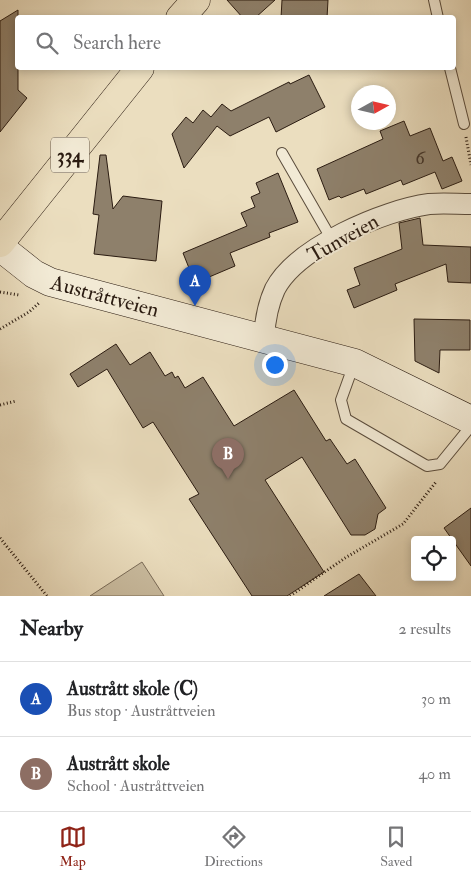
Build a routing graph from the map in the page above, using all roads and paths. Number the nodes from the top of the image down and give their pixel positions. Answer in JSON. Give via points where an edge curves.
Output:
{"nodes":[{"id":1,"x":196,"y":0,"type":"edge"},
{"id":2,"x":434,"y":0,"type":"edge"},
{"id":3,"x":183,"y":15,"type":"edge"},
{"id":4,"x":437,"y":15,"type":"edge"},
{"id":5,"x":138,"y":70,"type":"edge"},
{"id":6,"x":450,"y":70,"type":"edge"},
{"id":7,"x":464,"y":124,"type":"joint"},
{"id":8,"x":282,"y":153,"type":"dead end"},
{"id":9,"x":471,"y":165,"type":"edge"},
{"id":10,"x":471,"y":204,"type":"edge"},
{"id":11,"x":332,"y":240,"type":"junction"},
{"id":12,"x":0,"y":243,"type":"edge"},
{"id":13,"x":0,"y":247,"type":"edge"},
{"id":14,"x":40,"y":302,"type":"dead end"},
{"id":15,"x":0,"y":330,"type":"edge"},
{"id":16,"x":264,"y":337,"type":"junction"},
{"id":17,"x":355,"y":363,"type":"junction"},
{"id":18,"x":16,"y":401,"type":"dead end"},
{"id":19,"x":0,"y":405,"type":"edge"},
{"id":20,"x":471,"y":420,"type":"edge"},
{"id":21,"x":471,"y":426,"type":"edge"},
{"id":22,"x":440,"y":480,"type":"dead end"},
{"id":23,"x":0,"y":538,"type":"edge"},
{"id":24,"x":47,"y":596,"type":"edge"},
{"id":25,"x":290,"y":596,"type":"edge"}],
"edges":[{"from":1,"to":3,"type":"main road"},
{"from":2,"to":4,"type":"lane"},
{"from":5,"to":12,"type":"main road","number":"334"},
{"from":6,"to":7,"type":"lane"},
{"from":7,"to":9,"type":"path"},
{"from":8,"to":11,"type":"lane"},
{"from":10,"to":11,"type":"street","name":"Tunveien","via":[[428,204],[384,215]]},
{"from":11,"to":16,"type":"street","name":"Tunveien","via":[[303,257],[276,288],[266,318]]},
{"from":13,"to":16,"type":"main road","name":"Austråttveien","via":[[34,274],[50,282]]},
{"from":14,"to":15,"type":"path"},
{"from":16,"to":17,"type":"main road","name":"Austråttveien"},
{"from":17,"to":20,"type":"main road","name":"Austråttveien"},
{"from":17,"to":21,"type":"lane","via":[[341,400],[346,419],[427,466],[440,464]]},
{"from":18,"to":19,"type":"path"},
{"from":22,"to":25,"type":"path","via":[[432,484],[403,524]]},
{"from":23,"to":24,"type":"path"}]}
